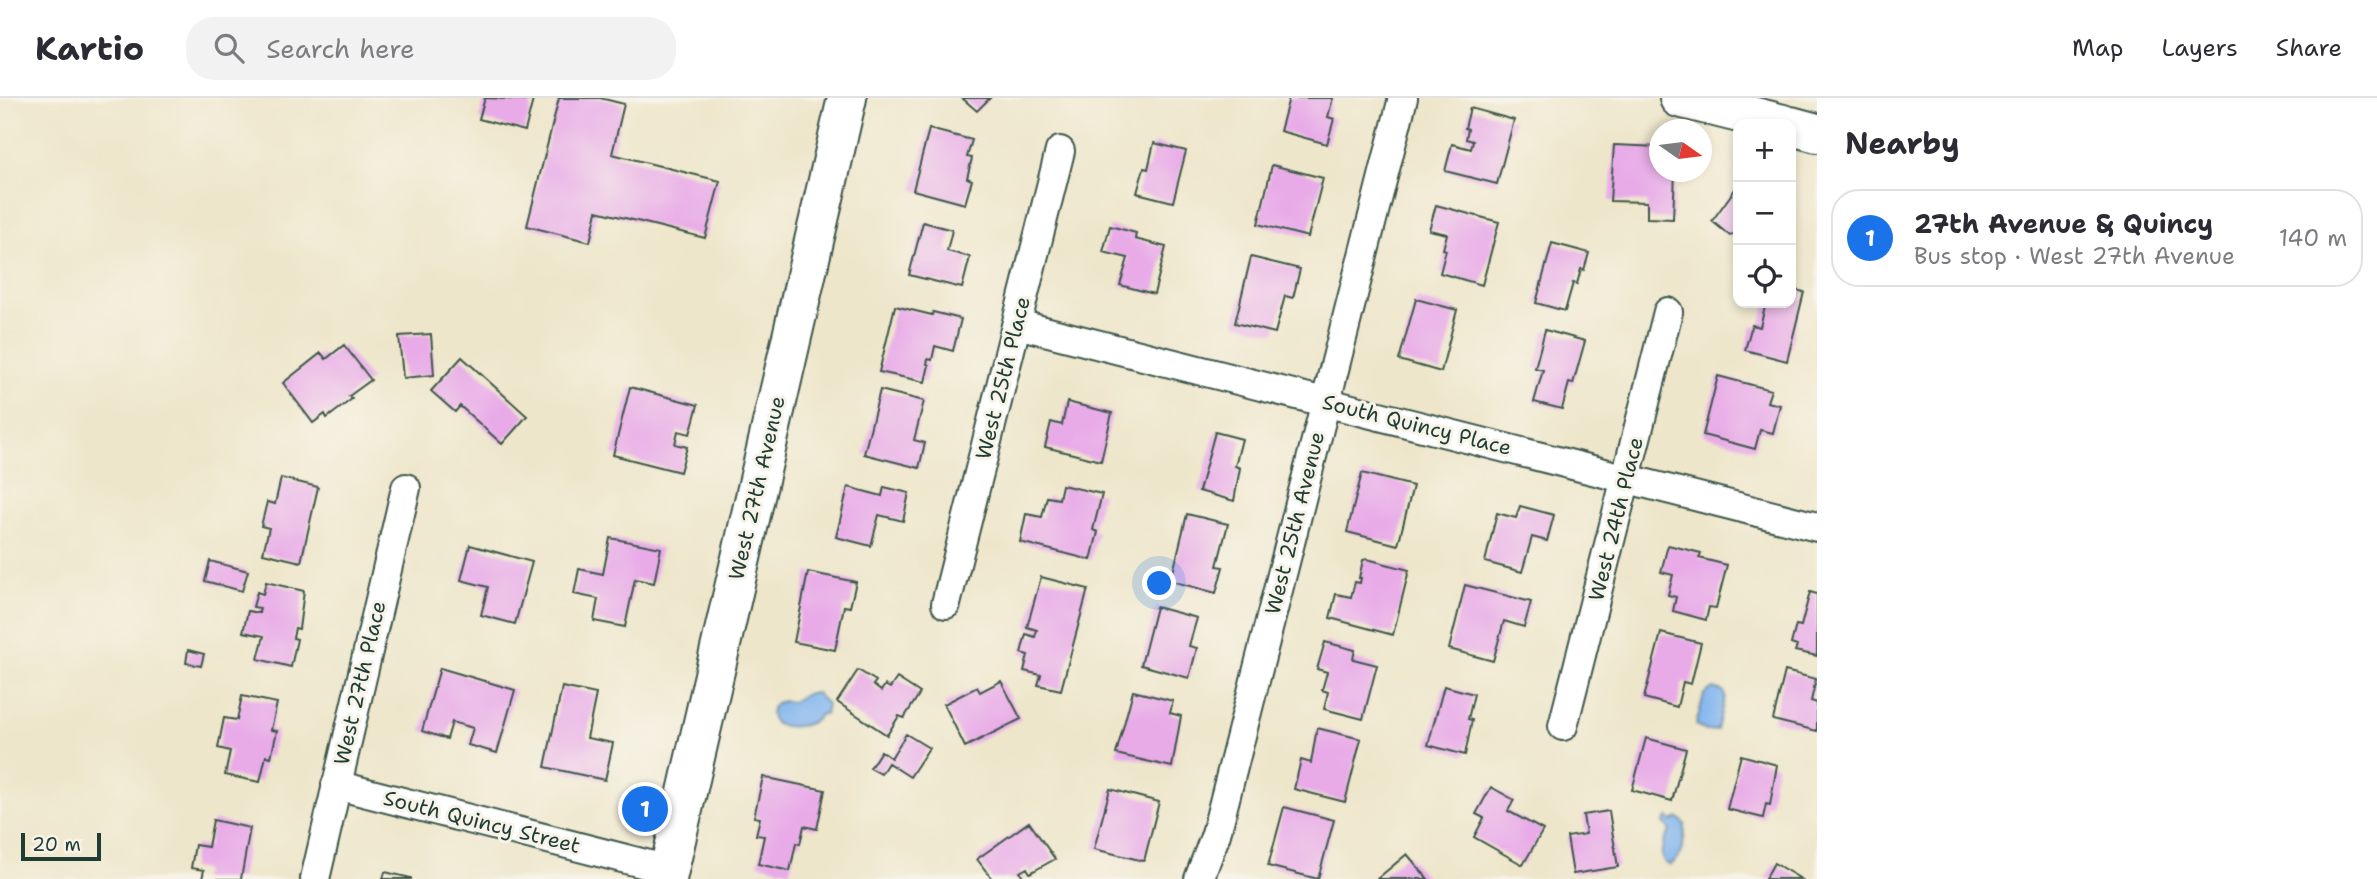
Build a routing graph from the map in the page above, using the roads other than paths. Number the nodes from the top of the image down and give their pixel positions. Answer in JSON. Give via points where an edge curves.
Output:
{"nodes":[{"id":1,"x":847,"y":98,"type":"edge"},
{"id":2,"x":1404,"y":98,"type":"edge"},
{"id":3,"x":1679,"y":98,"type":"edge"},
{"id":4,"x":1763,"y":119,"type":"edge"},
{"id":5,"x":1796,"y":127,"type":"edge"},
{"id":6,"x":1817,"y":133,"type":"edge"},
{"id":7,"x":1060,"y":151,"type":"dead end"},
{"id":8,"x":1668,"y":312,"type":"dead end"},
{"id":9,"x":1017,"y":324,"type":"junction"},
{"id":10,"x":1326,"y":402,"type":"junction"},
{"id":11,"x":1626,"y":478,"type":"junction"},
{"id":12,"x":406,"y":488,"type":"dead end"},
{"id":13,"x":1817,"y":527,"type":"edge"},
{"id":14,"x":946,"y":604,"type":"dead end"},
{"id":15,"x":1563,"y":726,"type":"dead end"},
{"id":16,"x":336,"y":785,"type":"junction"},
{"id":17,"x":1203,"y":872,"type":"edge"},
{"id":18,"x":668,"y":874,"type":"edge"},
{"id":19,"x":315,"y":879,"type":"edge"}],
"edges":[{"from":1,"to":18,"type":"main road","name":"West 27th Avenue"},
{"from":2,"to":10,"type":"street","name":"West 25th Avenue"},
{"from":3,"to":4,"type":"main road"},
{"from":5,"to":6,"type":"main road"},
{"from":7,"to":9,"type":"street","name":"West 25th Place"},
{"from":8,"to":11,"type":"street","name":"West 24th Place"},
{"from":9,"to":10,"type":"street","name":"South Quincy Place"},
{"from":9,"to":14,"type":"street","name":"West 25th Place"},
{"from":10,"to":11,"type":"street","name":"South Quincy Place"},
{"from":10,"to":17,"type":"street","name":"West 25th Avenue"},
{"from":11,"to":13,"type":"street","name":"South Quincy Place"},
{"from":11,"to":15,"type":"street","name":"West 24th Place"},
{"from":12,"to":16,"type":"street","name":"West 27th Place"},
{"from":16,"to":18,"type":"street","name":"South Quincy Street"},
{"from":16,"to":19,"type":"street","name":"West 27th Place"}]}
